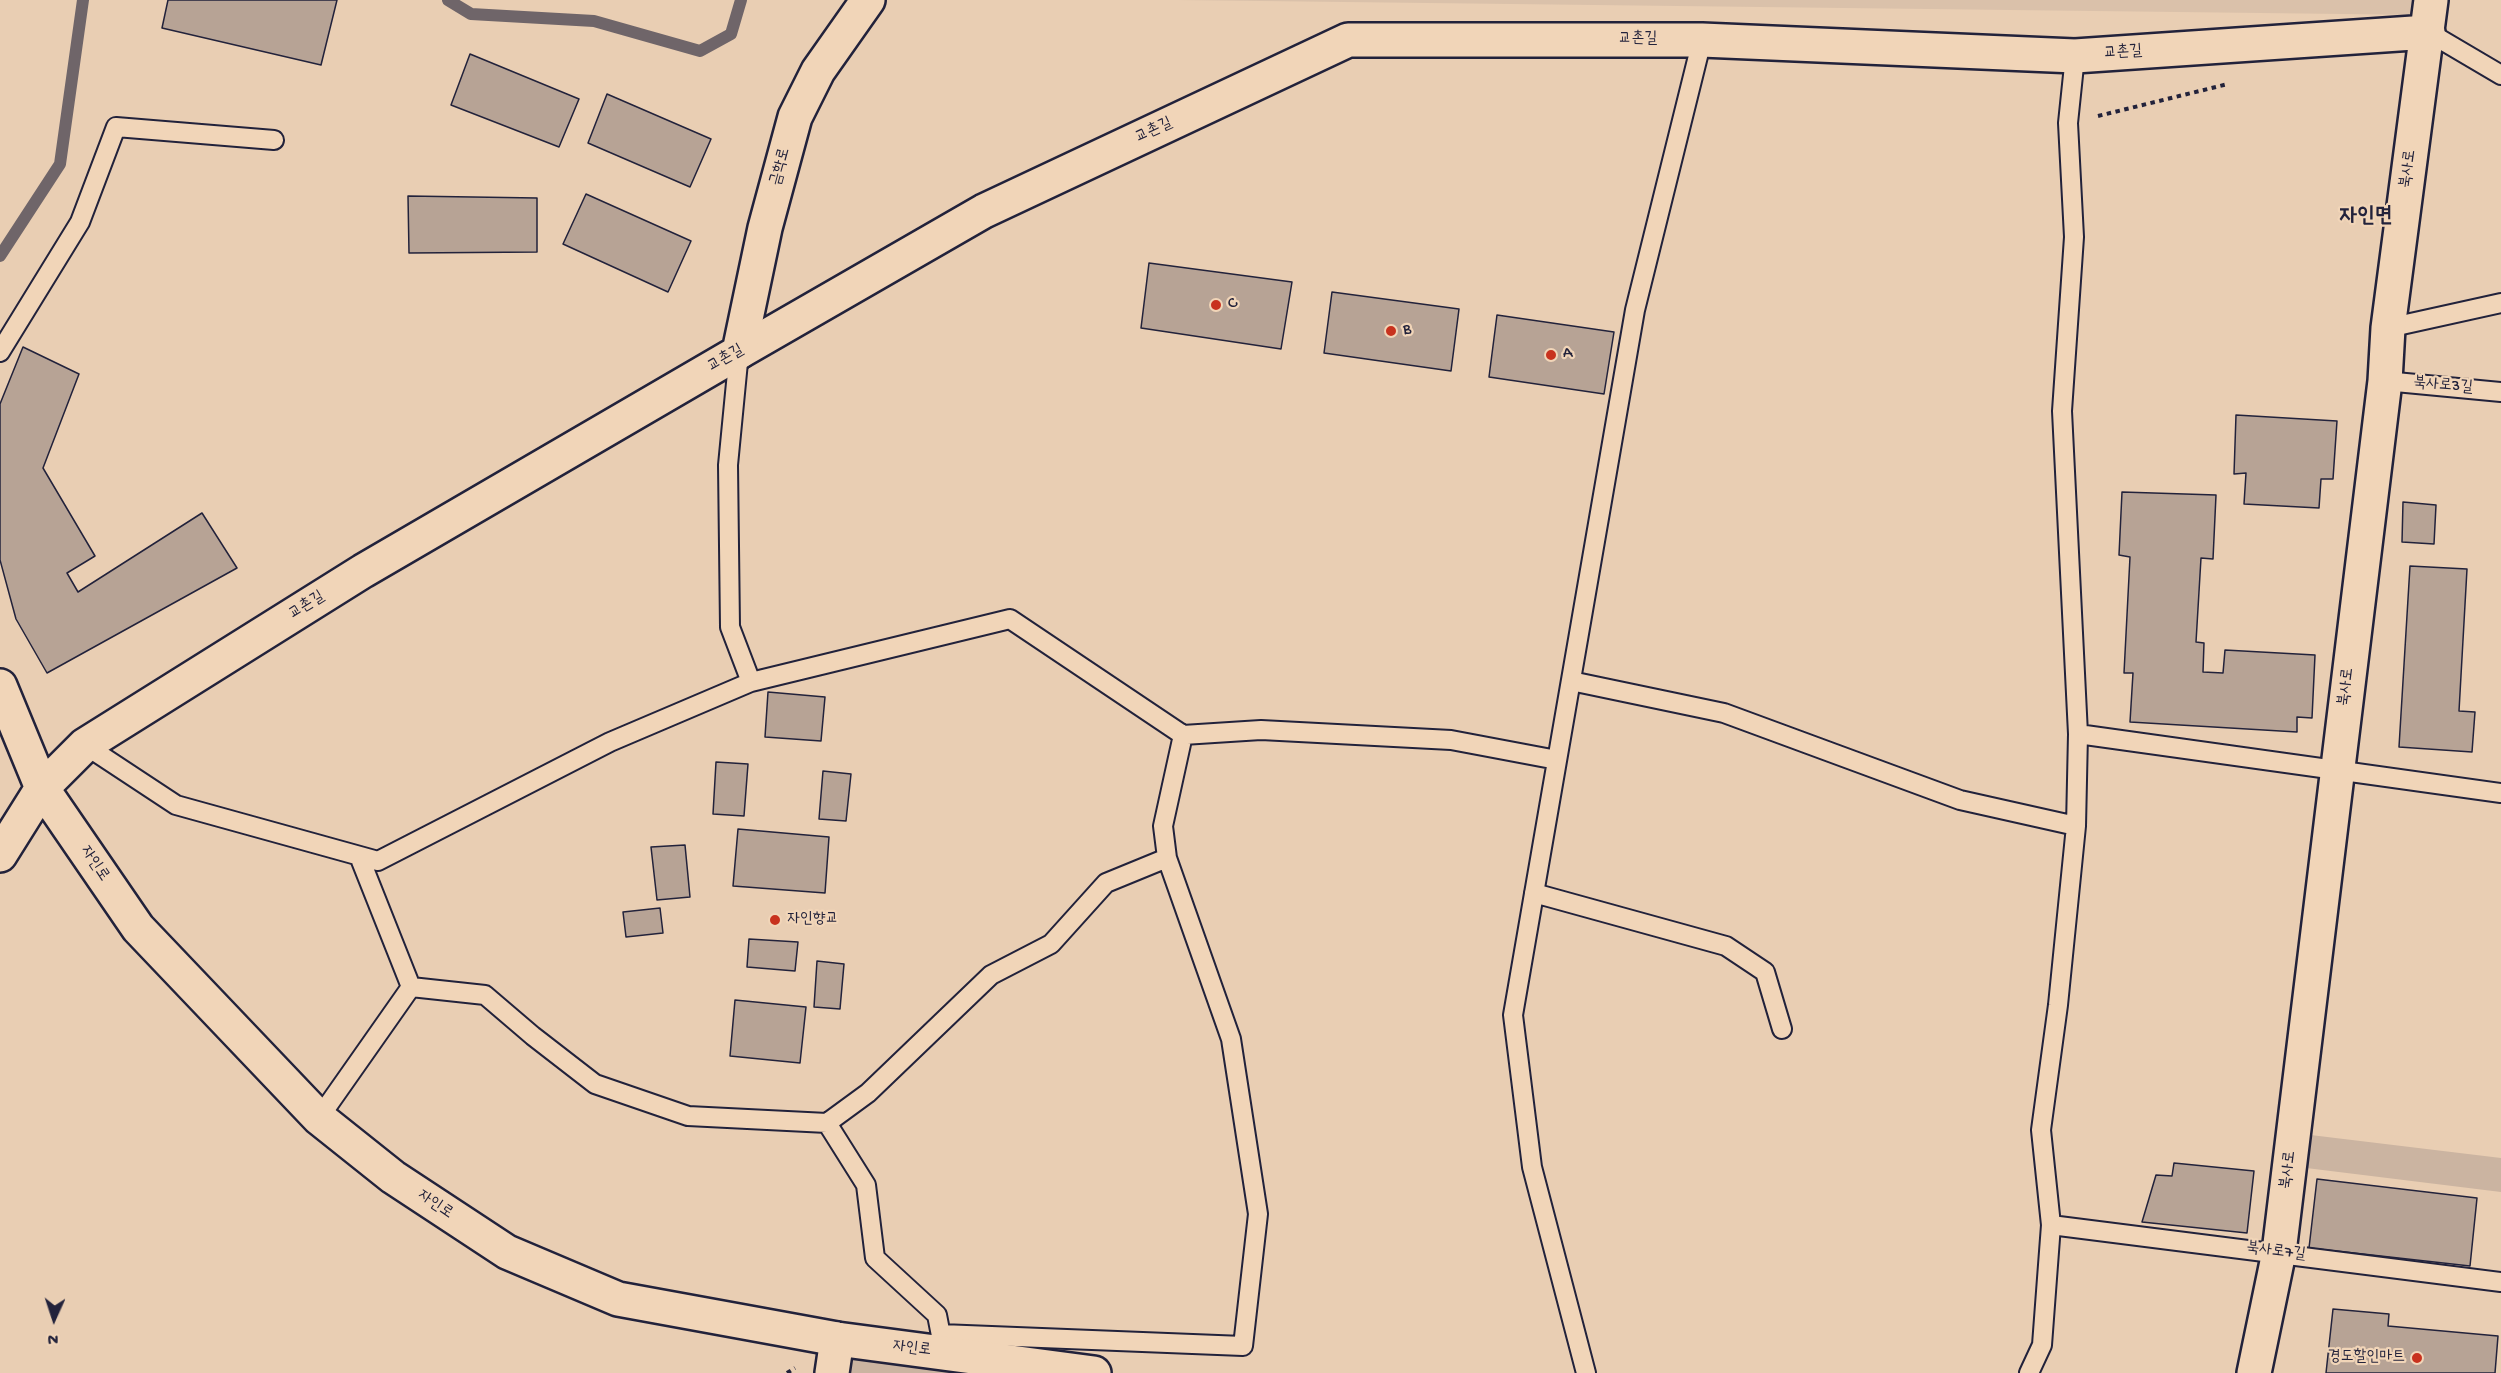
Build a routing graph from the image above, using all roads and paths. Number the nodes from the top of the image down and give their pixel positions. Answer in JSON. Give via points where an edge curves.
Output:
{"nodes":[{"id":1,"x":868,"y":0,"type":"edge"},
{"id":2,"x":2431,"y":0,"type":"edge"},
{"id":3,"x":2428,"y":32,"type":"junction"},
{"id":4,"x":1702,"y":40,"type":"junction"},
{"id":5,"x":2075,"y":56,"type":"junction"},
{"id":6,"x":2501,"y":75,"type":"edge"},
{"id":7,"x":274,"y":141,"type":"dead end"},
{"id":8,"x":2501,"y":303,"type":"edge"},
{"id":9,"x":2388,"y":328,"type":"junction"},
{"id":10,"x":0,"y":351,"type":"edge"},
{"id":11,"x":739,"y":352,"type":"junction"},
{"id":12,"x":2385,"y":381,"type":"junction"},
{"id":13,"x":2501,"y":392,"type":"edge"},
{"id":14,"x":1571,"y":681,"type":"junction"},
{"id":15,"x":751,"y":682,"type":"junction"},
{"id":16,"x":0,"y":686,"type":"edge"},
{"id":17,"x":1183,"y":735,"type":"junction"},
{"id":18,"x":2078,"y":735,"type":"junction"},
{"id":19,"x":85,"y":744,"type":"junction"},
{"id":20,"x":1557,"y":760,"type":"junction"},
{"id":21,"x":2336,"y":769,"type":"junction"},
{"id":22,"x":42,"y":788,"type":"junction"},
{"id":23,"x":2501,"y":793,"type":"edge"},
{"id":24,"x":2076,"y":826,"type":"junction"},
{"id":25,"x":0,"y":855,"type":"edge"},
{"id":26,"x":358,"y":856,"type":"junction"},
{"id":27,"x":1167,"y":858,"type":"junction"},
{"id":28,"x":1534,"y":893,"type":"junction"},
{"id":29,"x":411,"y":987,"type":"junction"},
{"id":30,"x":1782,"y":1029,"type":"dead end"},
{"id":31,"x":319,"y":1118,"type":"junction"},
{"id":32,"x":827,"y":1123,"type":"junction"},
{"id":33,"x":2051,"y":1225,"type":"junction"},
{"id":34,"x":2279,"y":1252,"type":"junction"},
{"id":35,"x":2501,"y":1282,"type":"edge"},
{"id":36,"x":837,"y":1339,"type":"junction"},
{"id":37,"x":943,"y":1344,"type":"junction"},
{"id":38,"x":832,"y":1373,"type":"edge"},
{"id":39,"x":1094,"y":1373,"type":"edge"},
{"id":40,"x":1586,"y":1373,"type":"edge"},
{"id":41,"x":2029,"y":1373,"type":"edge"},
{"id":42,"x":2254,"y":1373,"type":"edge"}],
"edges":[{"from":1,"to":11,"type":"street","name":"금학로","via":[[818,71],[795,117],[765,228]]},
{"from":2,"to":3,"type":"street","name":"북사로"},
{"from":3,"to":5,"type":"street","name":"교촌길"},
{"from":3,"to":6,"type":"lane"},
{"from":3,"to":9,"type":"street","name":"북사로"},
{"from":4,"to":5,"type":"street","name":"교촌길"},
{"from":4,"to":11,"type":"street","name":"교촌길","via":[[1348,40],[984,211]]},
{"from":4,"to":14,"type":"lane","via":[[1635,310]]},
{"from":5,"to":18,"type":"lane","via":[[2068,123],[2074,237],[2062,411]]},
{"from":7,"to":10,"type":"lane","via":[[116,127],[80,222]]},
{"from":8,"to":9,"type":"lane"},
{"from":9,"to":12,"type":"street","name":"북사로"},
{"from":11,"to":15,"type":"lane","via":[[728,465],[730,627]]},
{"from":11,"to":19,"type":"street","name":"교촌길","via":[[363,571]]},
{"from":12,"to":13,"type":"lane","name":"북사로3길"},
{"from":12,"to":21,"type":"street","name":"북사로"},
{"from":14,"to":20,"type":"lane"},
{"from":14,"to":24,"type":"lane","via":[[1724,713],[1960,800]]},
{"from":15,"to":17,"type":"lane","via":[[1010,619]]},
{"from":15,"to":26,"type":"lane","via":[[610,742],[378,861]]},
{"from":16,"to":22,"type":"street","name":"자인로"},
{"from":17,"to":20,"type":"lane","via":[[1261,730],[1451,740]]},
{"from":17,"to":27,"type":"lane","via":[[1163,826]]},
{"from":18,"to":21,"type":"lane"},
{"from":18,"to":24,"type":"lane"},
{"from":19,"to":22,"type":"street","name":"교촌길"},
{"from":19,"to":26,"type":"lane","via":[[176,805]]},
{"from":20,"to":28,"type":"lane"},
{"from":21,"to":23,"type":"lane"},
{"from":21,"to":34,"type":"street","name":"북사로"},
{"from":22,"to":25,"type":"street","name":"교촌길"},
{"from":22,"to":31,"type":"street","name":"자인로","via":[[138,928]]},
{"from":24,"to":33,"type":"lane","via":[[2041,1130]]},
{"from":26,"to":29,"type":"lane"},
{"from":27,"to":32,"type":"lane","via":[[1106,883],[1051,944],[991,975],[868,1093]]},
{"from":27,"to":37,"type":"lane","via":[[1231,1040],[1258,1214],[1243,1346]]},
{"from":28,"to":30,"type":"lane","via":[[1726,946],[1765,972]]},
{"from":28,"to":40,"type":"lane","via":[[1512,1015],[1533,1167]]},
{"from":29,"to":31,"type":"lane"},
{"from":29,"to":32,"type":"lane","via":[[485,995],[595,1084],[688,1116]]},
{"from":31,"to":36,"type":"street","name":"자인로","via":[[393,1177],[507,1252],[618,1299]]},
{"from":32,"to":37,"type":"lane","via":[[866,1185],[875,1258],[937,1315]]},
{"from":33,"to":34,"type":"lane","name":"북사로7길"},
{"from":33,"to":41,"type":"lane","via":[[2042,1345]]},
{"from":34,"to":35,"type":"lane","name":"북사로7길"},
{"from":34,"to":42,"type":"street","name":"북사로"},
{"from":36,"to":37,"type":"street","name":"자인로"},
{"from":36,"to":38,"type":"street"},
{"from":37,"to":39,"type":"street","name":"자인로"}]}
